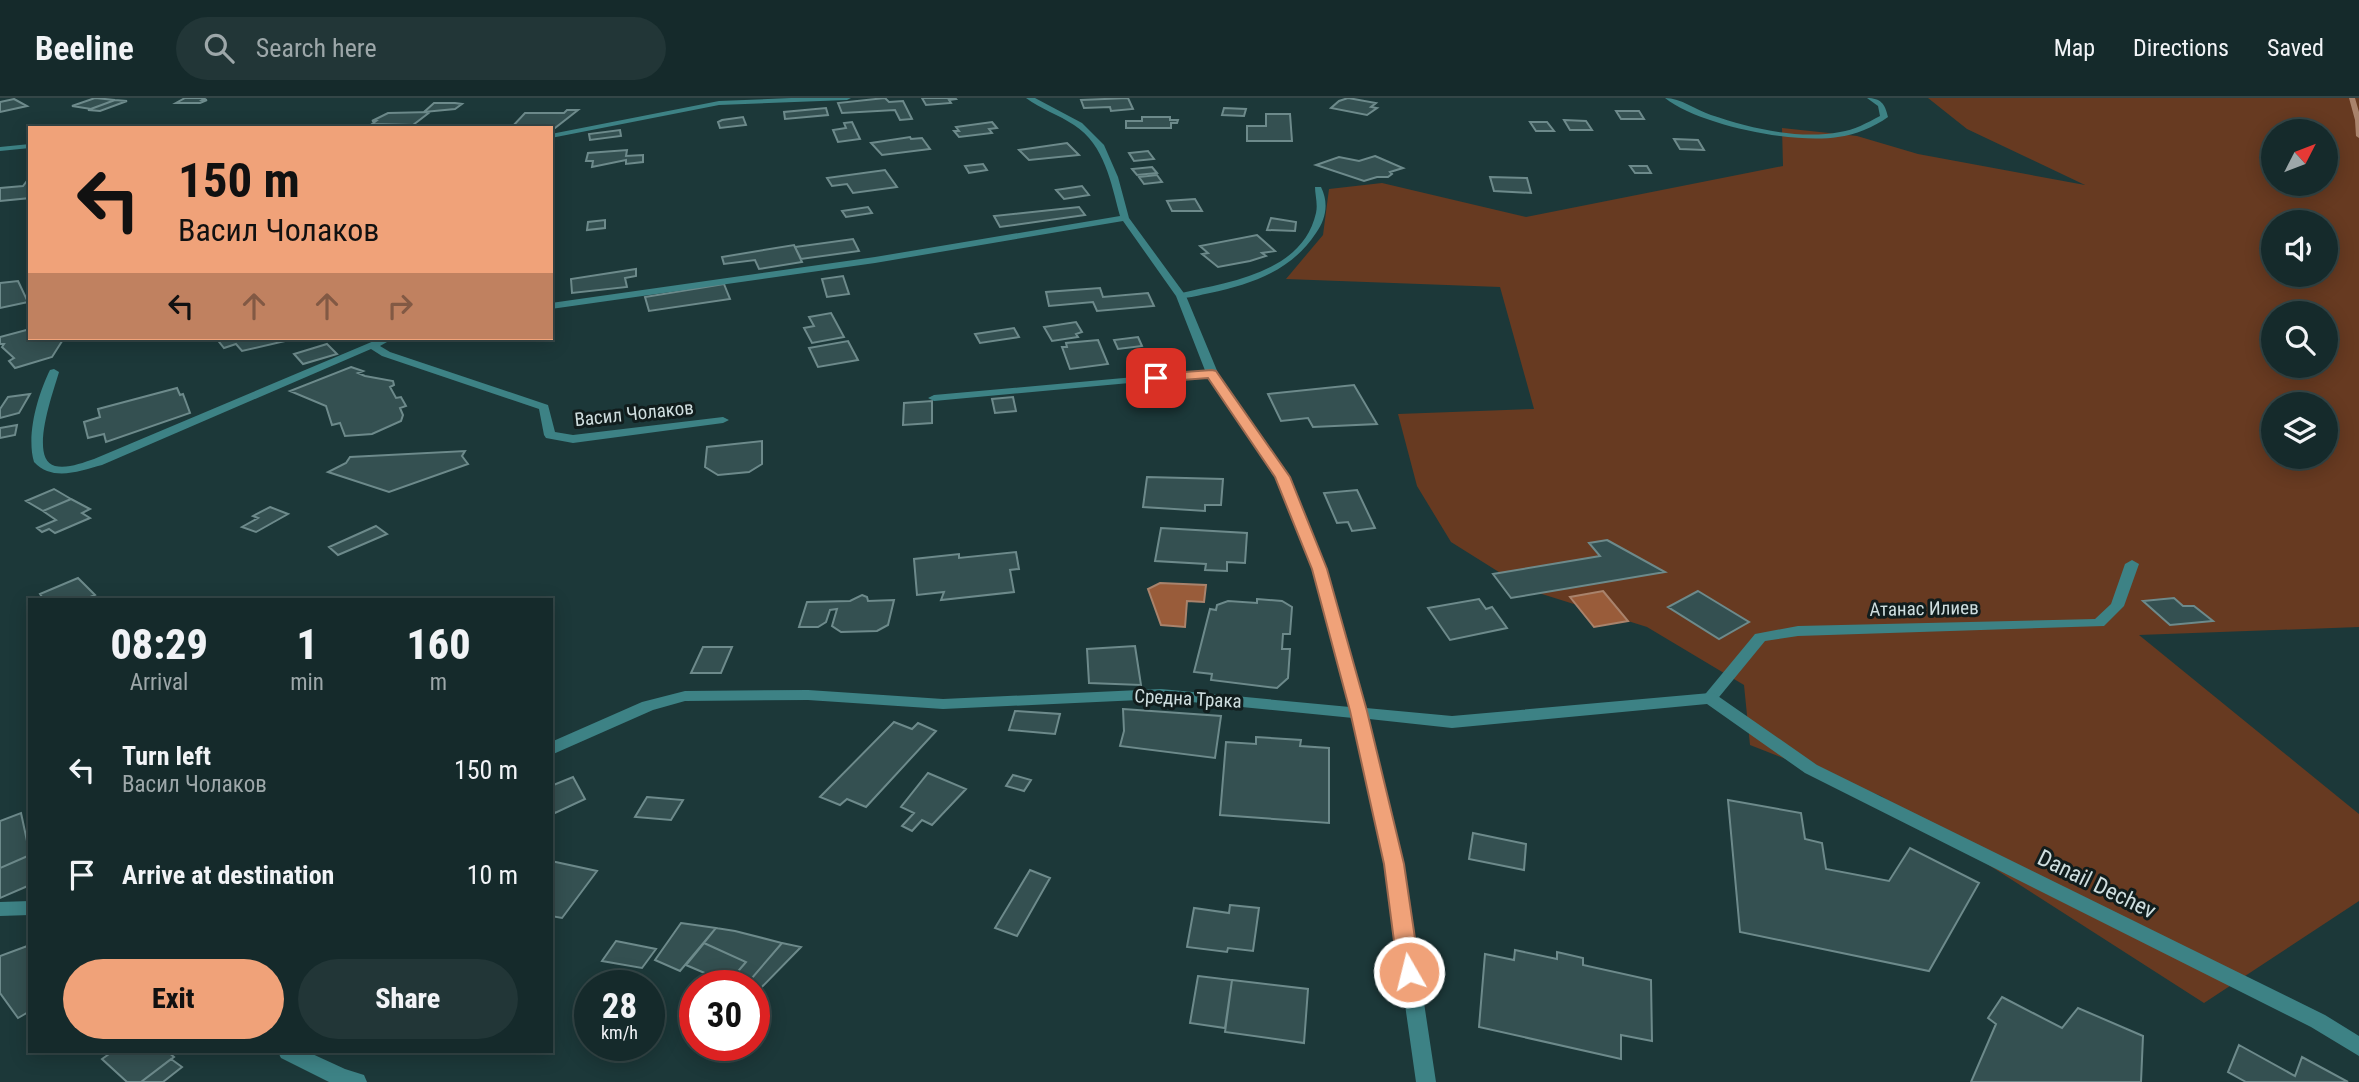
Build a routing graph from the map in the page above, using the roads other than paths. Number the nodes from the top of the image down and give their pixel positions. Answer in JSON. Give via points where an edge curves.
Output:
{"nodes":[{"id":1,"x":847,"y":98,"type":"edge"},
{"id":2,"x":1030,"y":98,"type":"edge"},
{"id":3,"x":1669,"y":98,"type":"edge"},
{"id":4,"x":1871,"y":98,"type":"edge"},
{"id":5,"x":715,"y":101,"type":"edge"},
{"id":6,"x":553,"y":136,"type":"edge"},
{"id":7,"x":0,"y":139,"type":"edge"},
{"id":8,"x":28,"y":146,"type":"edge"},
{"id":9,"x":18,"y":147,"type":"junction"},
{"id":10,"x":0,"y":149,"type":"edge"},
{"id":11,"x":1318,"y":189,"type":"dead end"},
{"id":12,"x":1125,"y":218,"type":"junction"},
{"id":13,"x":1181,"y":296,"type":"junction"},
{"id":14,"x":553,"y":306,"type":"edge"},
{"id":15,"x":384,"y":340,"type":"edge"},
{"id":16,"x":372,"y":345,"type":"junction"},
{"id":17,"x":54,"y":372,"type":"dead end"},
{"id":18,"x":1212,"y":373,"type":"junction"},
{"id":19,"x":934,"y":398,"type":"dead end"},
{"id":20,"x":723,"y":420,"type":"dead end"},
{"id":21,"x":2132,"y":564,"type":"dead end"},
{"id":22,"x":1710,"y":698,"type":"junction"},
{"id":23,"x":1359,"y":711,"type":"junction"},
{"id":24,"x":553,"y":748,"type":"edge"},
{"id":25,"x":28,"y":908,"type":"edge"},
{"id":26,"x":0,"y":909,"type":"edge"},
{"id":27,"x":2359,"y":1047,"type":"edge"},
{"id":28,"x":290,"y":1053,"type":"edge"},
{"id":29,"x":357,"y":1082,"type":"edge"},
{"id":30,"x":1426,"y":1082,"type":"edge"}],
"edges":[{"from":1,"to":5,"type":"street"},
{"from":2,"to":12,"type":"street","via":[[1079,125],[1101,147]]},
{"from":3,"to":4,"type":"street","via":[[1691,112],[1726,123],[1789,134],[1836,136],[1884,117],[1881,105]]},
{"from":5,"to":6,"type":"street"},
{"from":7,"to":9,"type":"street"},
{"from":8,"to":9,"type":"street"},
{"from":9,"to":10,"type":"street"},
{"from":11,"to":13,"type":"street","via":[[1320,219],[1284,265],[1242,283]]},
{"from":12,"to":13,"type":"street"},
{"from":12,"to":14,"type":"street","via":[[875,260]]},
{"from":13,"to":18,"type":"street"},
{"from":15,"to":16,"type":"street"},
{"from":16,"to":17,"type":"street","via":[[98,462],[65,471],[41,466],[34,447]]},
{"from":16,"to":20,"type":"street","name":"Васил Чолаков","via":[[386,354],[544,407],[550,435],[573,439]]},
{"from":18,"to":19,"type":"street"},
{"from":18,"to":23,"type":"street","via":[[1283,477],[1319,569]]},
{"from":21,"to":22,"type":"street","name":"Атанас Илиев","via":[[2117,606],[2099,623],[1798,631],[1760,637]]},
{"from":22,"to":23,"type":"street","name":"Средна Трака","via":[[1452,722]]},
{"from":22,"to":27,"type":"street","name":"Danail Dechev","via":[[1811,769],[2318,1021]]},
{"from":23,"to":24,"type":"street","name":"Средна Трака","via":[[1161,694],[943,704],[808,695],[685,696],[648,706]]},
{"from":23,"to":30,"type":"street","via":[[1394,864]]},
{"from":25,"to":26,"type":"street"},
{"from":28,"to":29,"type":"street"}]}
